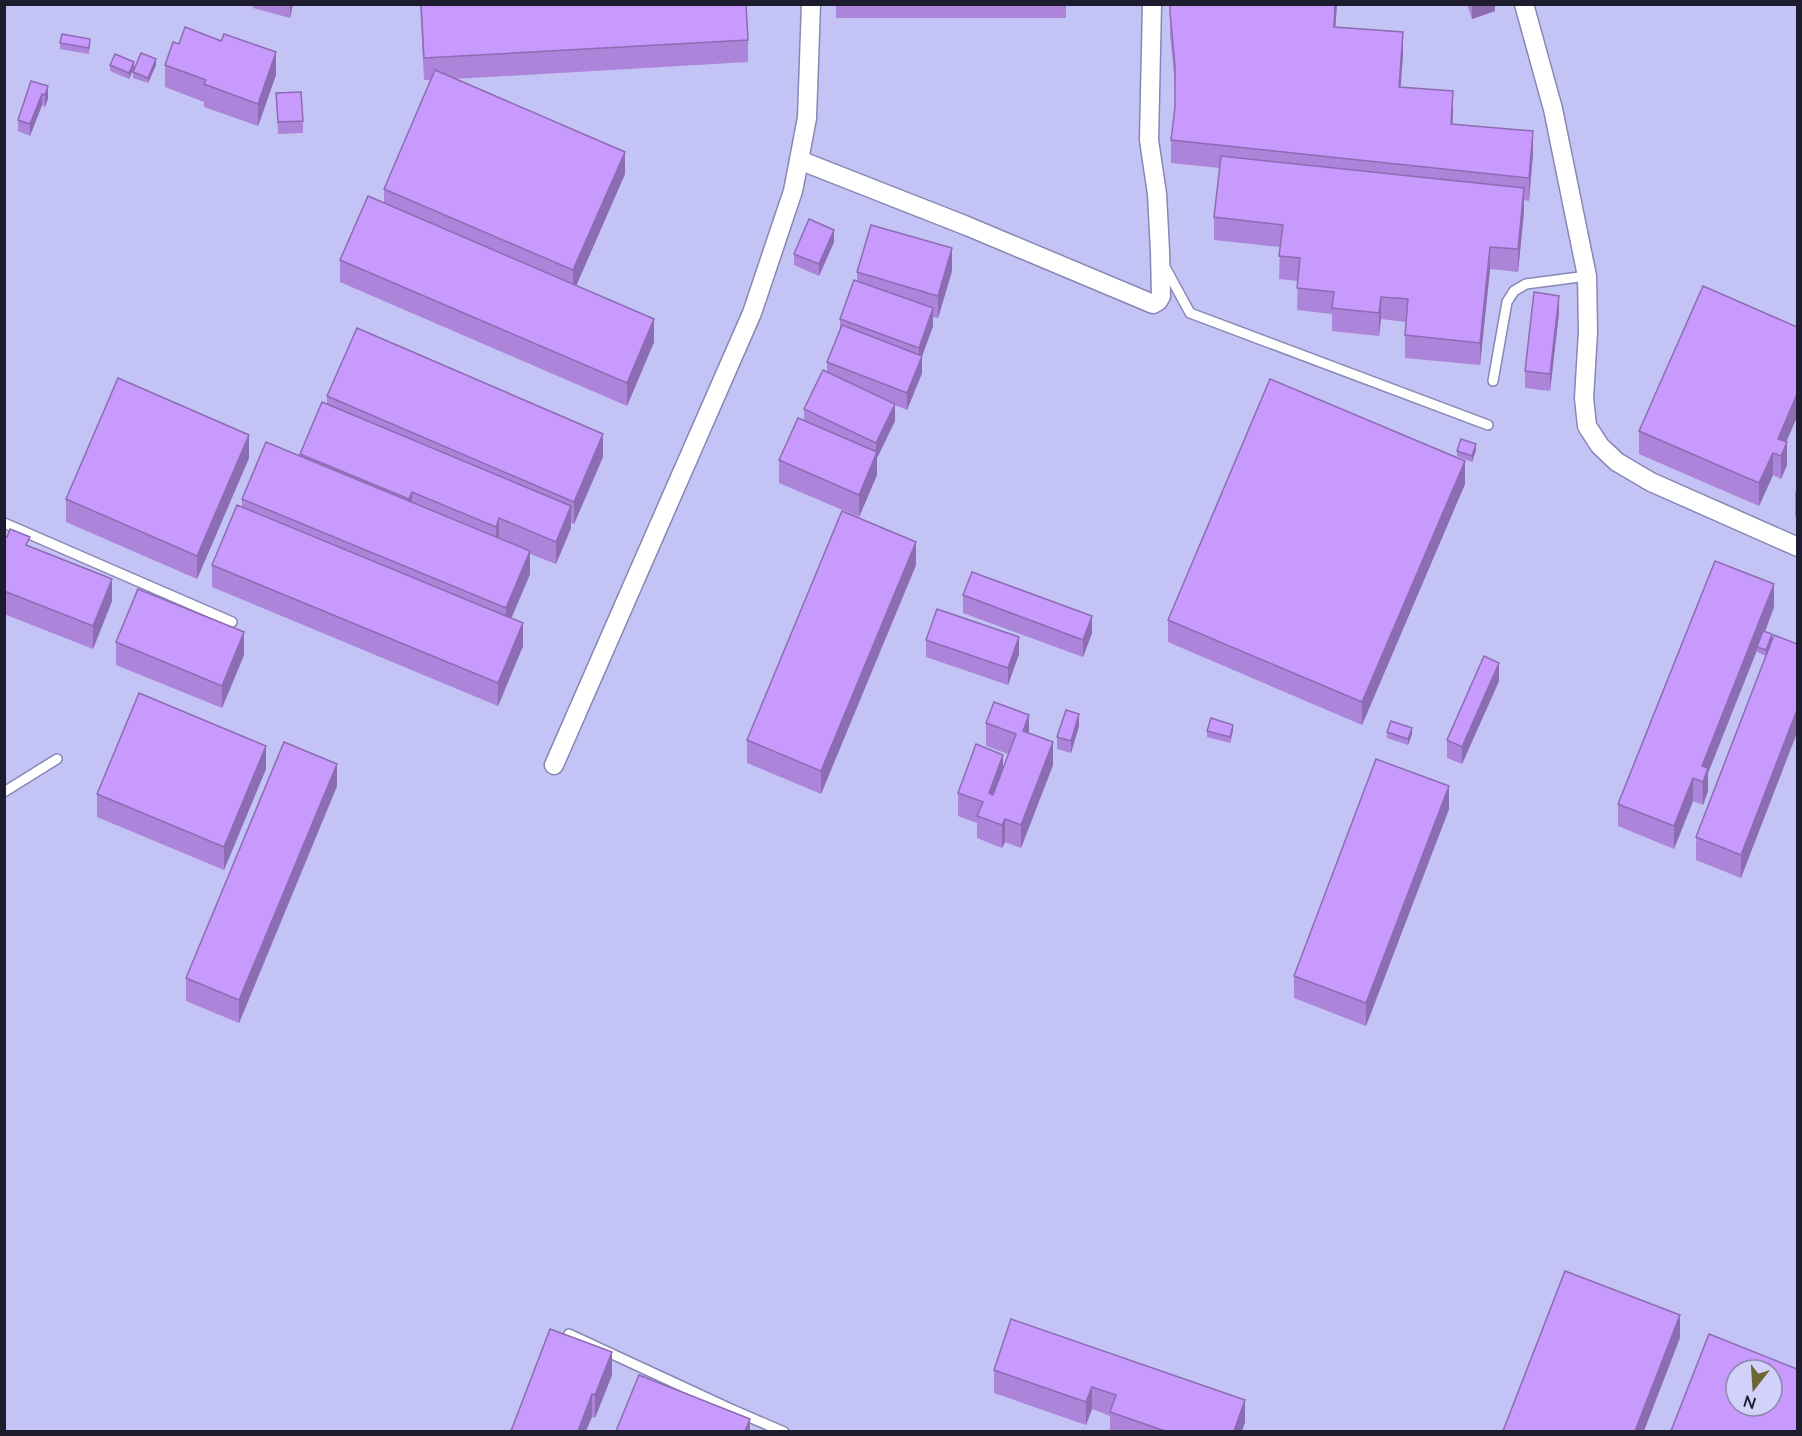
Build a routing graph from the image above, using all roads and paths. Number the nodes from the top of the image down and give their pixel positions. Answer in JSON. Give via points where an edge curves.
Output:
{"nodes":[{"id":1,"x":811,"y":4,"type":"edge"},
{"id":2,"x":1152,"y":4,"type":"edge"},
{"id":3,"x":1524,"y":4,"type":"edge"},
{"id":4,"x":799,"y":160,"type":"junction"},
{"id":5,"x":1160,"y":260,"type":"junction"},
{"id":6,"x":1587,"y":276,"type":"junction"},
{"id":7,"x":1493,"y":381,"type":"dead end"},
{"id":8,"x":1488,"y":425,"type":"dead end"},
{"id":9,"x":4,"y":523,"type":"edge"},
{"id":10,"x":1797,"y":547,"type":"edge"},
{"id":11,"x":232,"y":622,"type":"dead end"},
{"id":12,"x":57,"y":759,"type":"dead end"},
{"id":13,"x":554,"y":765,"type":"dead end"},
{"id":14,"x":4,"y":792,"type":"edge"},
{"id":15,"x":569,"y":1334,"type":"edge"},
{"id":16,"x":784,"y":1431,"type":"edge"}],
"edges":[{"from":1,"to":4,"type":"street","via":[[807,118]]},
{"from":2,"to":5,"type":"street","via":[[1149,140]]},
{"from":3,"to":6,"type":"street","via":[[1553,109]]},
{"from":4,"to":5,"type":"street","via":[[1153,304],[1161,296]]},
{"from":4,"to":13,"type":"street","via":[[793,191],[752,313]]},
{"from":5,"to":8,"type":"lane","via":[[1190,313]]},
{"from":6,"to":7,"type":"lane","via":[[1526,284],[1514,291],[1507,302]]},
{"from":6,"to":10,"type":"street","via":[[1584,398],[1587,426],[1600,446],[1617,462],[1651,482]]},
{"from":9,"to":11,"type":"lane"},
{"from":12,"to":14,"type":"lane"},
{"from":15,"to":16,"type":"lane"}]}
